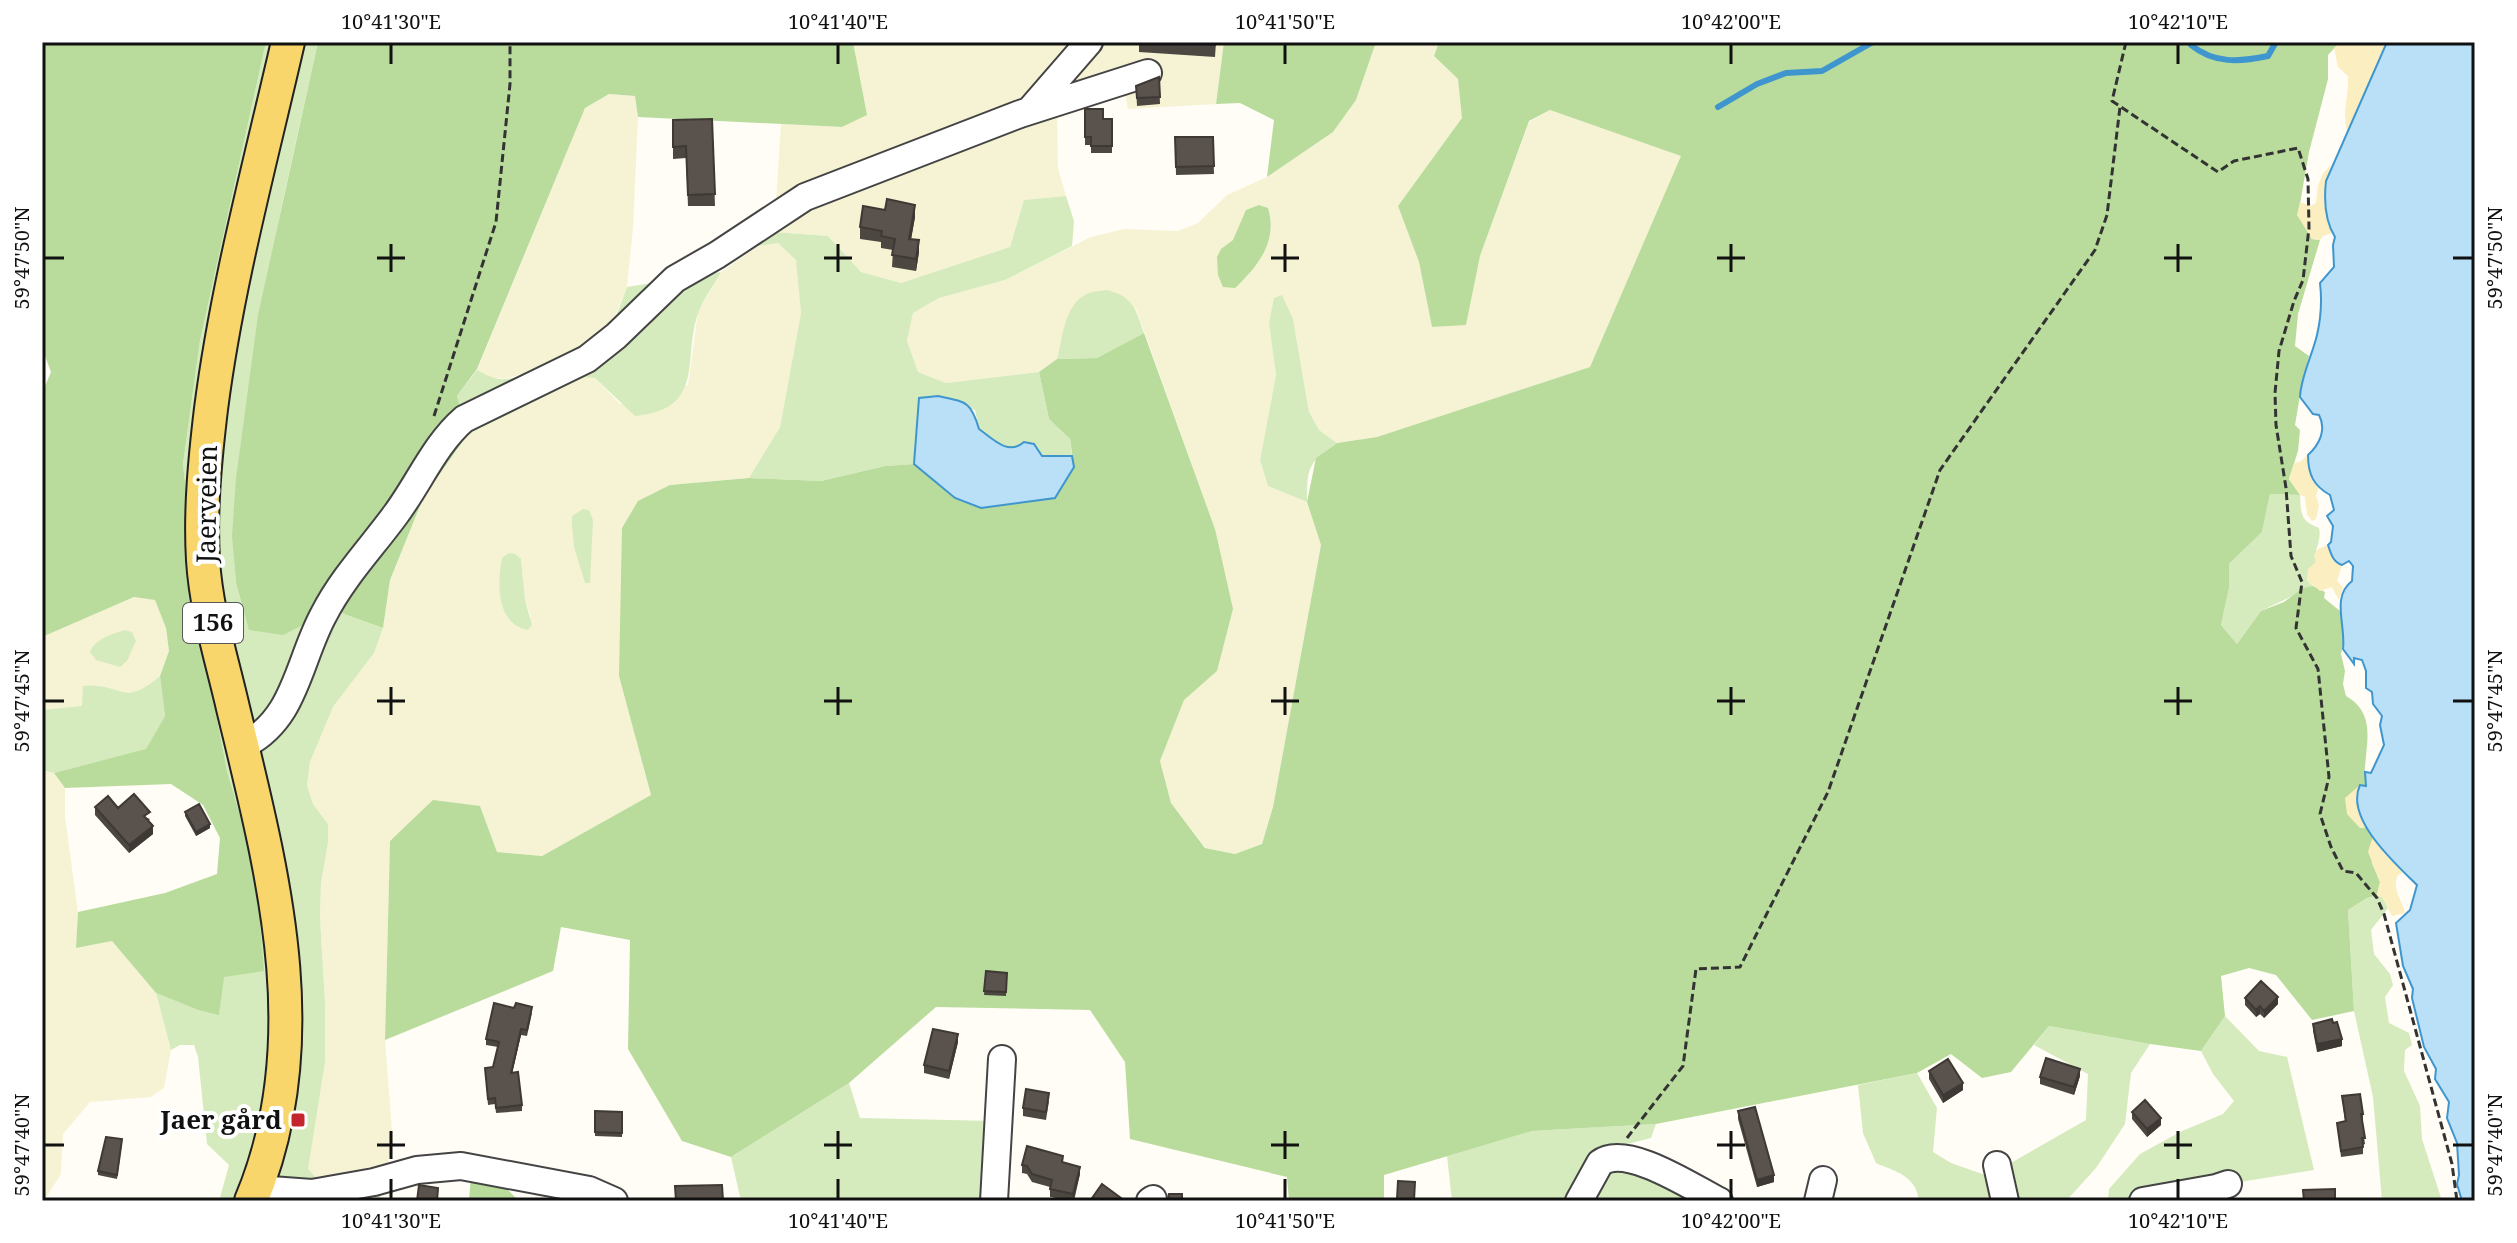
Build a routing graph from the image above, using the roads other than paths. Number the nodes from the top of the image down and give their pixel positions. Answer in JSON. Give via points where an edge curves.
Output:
{"nodes":[{"id":1,"x":288,"y":42,"type":"edge"},
{"id":2,"x":1089,"y":42,"type":"edge"},
{"id":3,"x":1148,"y":73,"type":"dead end"},
{"id":4,"x":1028,"y":113,"type":"junction"},
{"id":5,"x":242,"y":746,"type":"junction"},
{"id":6,"x":1002,"y":1059,"type":"dead end"},
{"id":7,"x":1997,"y":1165,"type":"dead end"},
{"id":8,"x":2228,"y":1184,"type":"dead end"},
{"id":9,"x":377,"y":1191,"type":"edge"},
{"id":10,"x":254,"y":1195,"type":"edge"},
{"id":11,"x":614,"y":1201,"type":"edge"},
{"id":12,"x":994,"y":1201,"type":"edge"},
{"id":13,"x":1579,"y":1201,"type":"edge"},
{"id":14,"x":1719,"y":1201,"type":"edge"},
{"id":15,"x":2005,"y":1201,"type":"edge"},
{"id":16,"x":2143,"y":1201,"type":"edge"}],
"edges":[{"from":1,"to":5,"type":"main road","name":"Jaerveien","number":"156","via":[[228,299],[206,449],[203,564]]},
{"from":2,"to":4,"type":"street"},
{"from":3,"to":4,"type":"street"},
{"from":4,"to":5,"type":"street","via":[[805,197],[675,279],[587,359],[464,419],[336,592],[311,639],[289,702],[266,732]]},
{"from":5,"to":10,"type":"main road","name":"Jaerveien","number":"156","via":[[285,963],[287,1032],[280,1101]]},
{"from":6,"to":12,"type":"street"},
{"from":7,"to":15,"type":"street"},
{"from":8,"to":16,"type":"street"},
{"from":9,"to":10,"type":"street"},
{"from":9,"to":11,"type":"street","via":[[417,1170],[461,1166],[589,1190]]},
{"from":13,"to":14,"type":"street","via":[[1600,1163],[1612,1157],[1662,1171]]}]}
